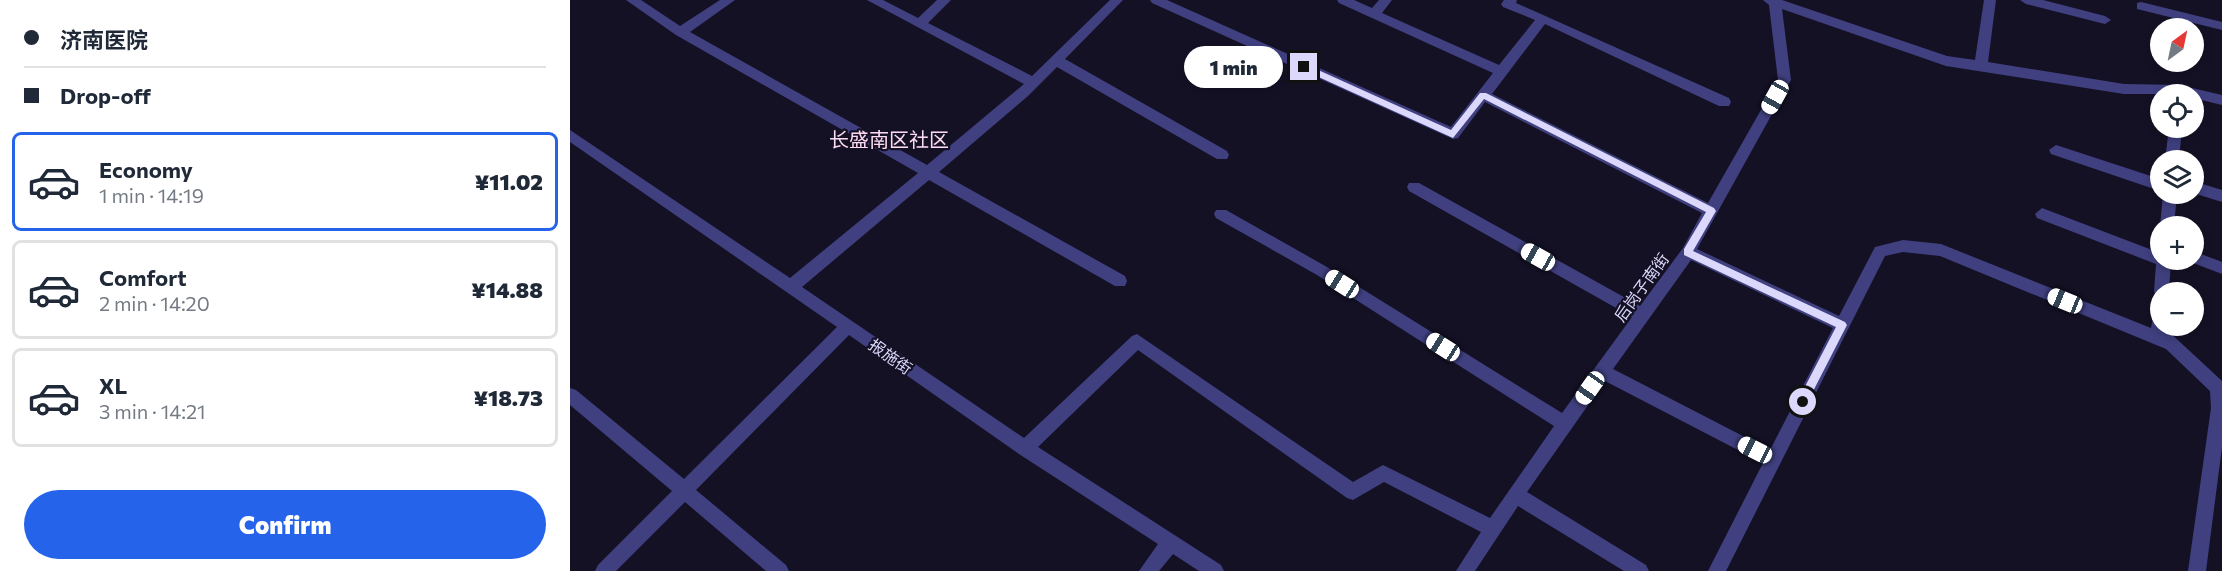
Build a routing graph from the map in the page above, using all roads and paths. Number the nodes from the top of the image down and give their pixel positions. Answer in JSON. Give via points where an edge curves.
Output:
{"nodes":[{"id":1,"x":632,"y":0,"type":"edge"},
{"id":2,"x":729,"y":0,"type":"edge"},
{"id":3,"x":873,"y":0,"type":"edge"},
{"id":4,"x":945,"y":0,"type":"edge"},
{"id":5,"x":1117,"y":0,"type":"edge"},
{"id":6,"x":1156,"y":0,"type":"edge"},
{"id":7,"x":1342,"y":0,"type":"edge"},
{"id":8,"x":1386,"y":0,"type":"edge"},
{"id":9,"x":1511,"y":0,"type":"edge"},
{"id":10,"x":1990,"y":0,"type":"edge"},
{"id":11,"x":2026,"y":0,"type":"edge"},
{"id":12,"x":1773,"y":1,"type":"edge"},
{"id":13,"x":2141,"y":6,"type":"dead end"},
{"id":14,"x":1374,"y":14,"type":"junction"},
{"id":15,"x":1543,"y":18,"type":"junction"},
{"id":16,"x":2104,"y":20,"type":"dead end"},
{"id":17,"x":919,"y":24,"type":"junction"},
{"id":18,"x":2222,"y":26,"type":"edge"},
{"id":19,"x":680,"y":32,"type":"junction"},
{"id":20,"x":1056,"y":60,"type":"junction"},
{"id":21,"x":1981,"y":66,"type":"junction"},
{"id":22,"x":1502,"y":71,"type":"junction"},
{"id":23,"x":1033,"y":83,"type":"junction"},
{"id":24,"x":2150,"y":90,"type":"edge"},
{"id":25,"x":1483,"y":95,"type":"junction"},
{"id":26,"x":2204,"y":97,"type":"edge"},
{"id":27,"x":2222,"y":100,"type":"edge"},
{"id":28,"x":1724,"y":102,"type":"dead end"},
{"id":29,"x":570,"y":135,"type":"edge"},
{"id":30,"x":2056,"y":150,"type":"dead end"},
{"id":31,"x":1222,"y":155,"type":"dead end"},
{"id":32,"x":930,"y":171,"type":"junction"},
{"id":33,"x":2150,"y":182,"type":"edge"},
{"id":34,"x":1413,"y":187,"type":"dead end"},
{"id":35,"x":2204,"y":190,"type":"edge"},
{"id":36,"x":2222,"y":196,"type":"edge"},
{"id":37,"x":1711,"y":211,"type":"junction"},
{"id":38,"x":1221,"y":214,"type":"dead end"},
{"id":39,"x":2042,"y":214,"type":"dead end"},
{"id":40,"x":1688,"y":252,"type":"junction"},
{"id":41,"x":2150,"y":255,"type":"edge"},
{"id":42,"x":2204,"y":262,"type":"edge"},
{"id":43,"x":2222,"y":268,"type":"edge"},
{"id":44,"x":1120,"y":281,"type":"dead end"},
{"id":45,"x":791,"y":287,"type":"junction"},
{"id":46,"x":1642,"y":315,"type":"junction"},
{"id":47,"x":1842,"y":325,"type":"junction"},
{"id":48,"x":848,"y":326,"type":"junction"},
{"id":49,"x":2163,"y":336,"type":"edge"},
{"id":50,"x":2169,"y":343,"type":"junction"},
{"id":51,"x":1602,"y":371,"type":"junction"},
{"id":52,"x":570,"y":395,"type":"edge"},
{"id":53,"x":1565,"y":424,"type":"junction"},
{"id":54,"x":1025,"y":448,"type":"junction"},
{"id":55,"x":1773,"y":459,"type":"junction"},
{"id":56,"x":685,"y":491,"type":"junction"},
{"id":57,"x":1516,"y":495,"type":"junction"},
{"id":58,"x":1493,"y":529,"type":"junction"},
{"id":59,"x":1171,"y":542,"type":"junction"},
{"id":60,"x":604,"y":571,"type":"edge"},
{"id":61,"x":780,"y":571,"type":"edge"},
{"id":62,"x":1148,"y":571,"type":"edge"},
{"id":63,"x":1215,"y":571,"type":"edge"},
{"id":64,"x":1465,"y":571,"type":"edge"},
{"id":65,"x":1640,"y":571,"type":"edge"},
{"id":66,"x":1717,"y":571,"type":"edge"},
{"id":67,"x":2197,"y":571,"type":"edge"}],
"edges":[{"from":1,"to":19,"type":"street"},
{"from":2,"to":19,"type":"street"},
{"from":3,"to":17,"type":"street"},
{"from":4,"to":17,"type":"street"},
{"from":5,"to":20,"type":"street"},
{"from":6,"to":25,"type":"street","via":[[1453,134]]},
{"from":7,"to":14,"type":"street"},
{"from":8,"to":14,"type":"street"},
{"from":9,"to":15,"type":"street","via":[[1507,4]]},
{"from":10,"to":21,"type":"street"},
{"from":11,"to":16,"type":"street"},
{"from":12,"to":21,"type":"street","via":[[1946,61]]},
{"from":12,"to":37,"type":"street","name":"后岗子南街","via":[[1785,80]]},
{"from":13,"to":18,"type":"street"},
{"from":14,"to":22,"type":"street"},
{"from":15,"to":22,"type":"street"},
{"from":15,"to":28,"type":"street"},
{"from":17,"to":23,"type":"street"},
{"from":19,"to":32,"type":"street"},
{"from":20,"to":23,"type":"street"},
{"from":20,"to":31,"type":"street"},
{"from":21,"to":24,"type":"street"},
{"from":22,"to":25,"type":"street"},
{"from":23,"to":32,"type":"street"},
{"from":25,"to":37,"type":"street"},
{"from":26,"to":27,"type":"street"},
{"from":29,"to":45,"type":"street","name":"报施街"},
{"from":30,"to":33,"type":"street"},
{"from":32,"to":44,"type":"street"},
{"from":32,"to":45,"type":"street"},
{"from":34,"to":46,"type":"street"},
{"from":35,"to":36,"type":"street"},
{"from":37,"to":40,"type":"street","name":"后岗子南街"},
{"from":38,"to":53,"type":"street","via":[[1322,271]]},
{"from":39,"to":41,"type":"street"},
{"from":40,"to":46,"type":"street","name":"后岗子南街"},
{"from":40,"to":47,"type":"street"},
{"from":42,"to":43,"type":"street"},
{"from":45,"to":48,"type":"street","name":"报施街"},
{"from":46,"to":51,"type":"street","name":"后岗子南街"},
{"from":47,"to":50,"type":"street","via":[[1880,251],[1903,246],[1941,250]]},
{"from":47,"to":55,"type":"street"},
{"from":48,"to":54,"type":"street","name":"报施街"},
{"from":48,"to":56,"type":"street"},
{"from":49,"to":50,"type":"street"},
{"from":50,"to":67,"type":"street","via":[[2218,388],[2219,408]]},
{"from":51,"to":53,"type":"street","name":"后岗子南街"},
{"from":51,"to":55,"type":"street"},
{"from":52,"to":56,"type":"street"},
{"from":53,"to":57,"type":"street","name":"后岗子南街"},
{"from":54,"to":58,"type":"street","via":[[1137,341],[1353,492],[1383,473]]},
{"from":54,"to":59,"type":"street","name":"报施街"},
{"from":55,"to":66,"type":"street"},
{"from":56,"to":60,"type":"street"},
{"from":56,"to":61,"type":"street"},
{"from":57,"to":58,"type":"street","name":"后岗子南街"},
{"from":57,"to":65,"type":"street"},
{"from":58,"to":64,"type":"street","name":"后岗子南街"},
{"from":59,"to":62,"type":"street"},
{"from":59,"to":63,"type":"street","name":"报施街"}]}
